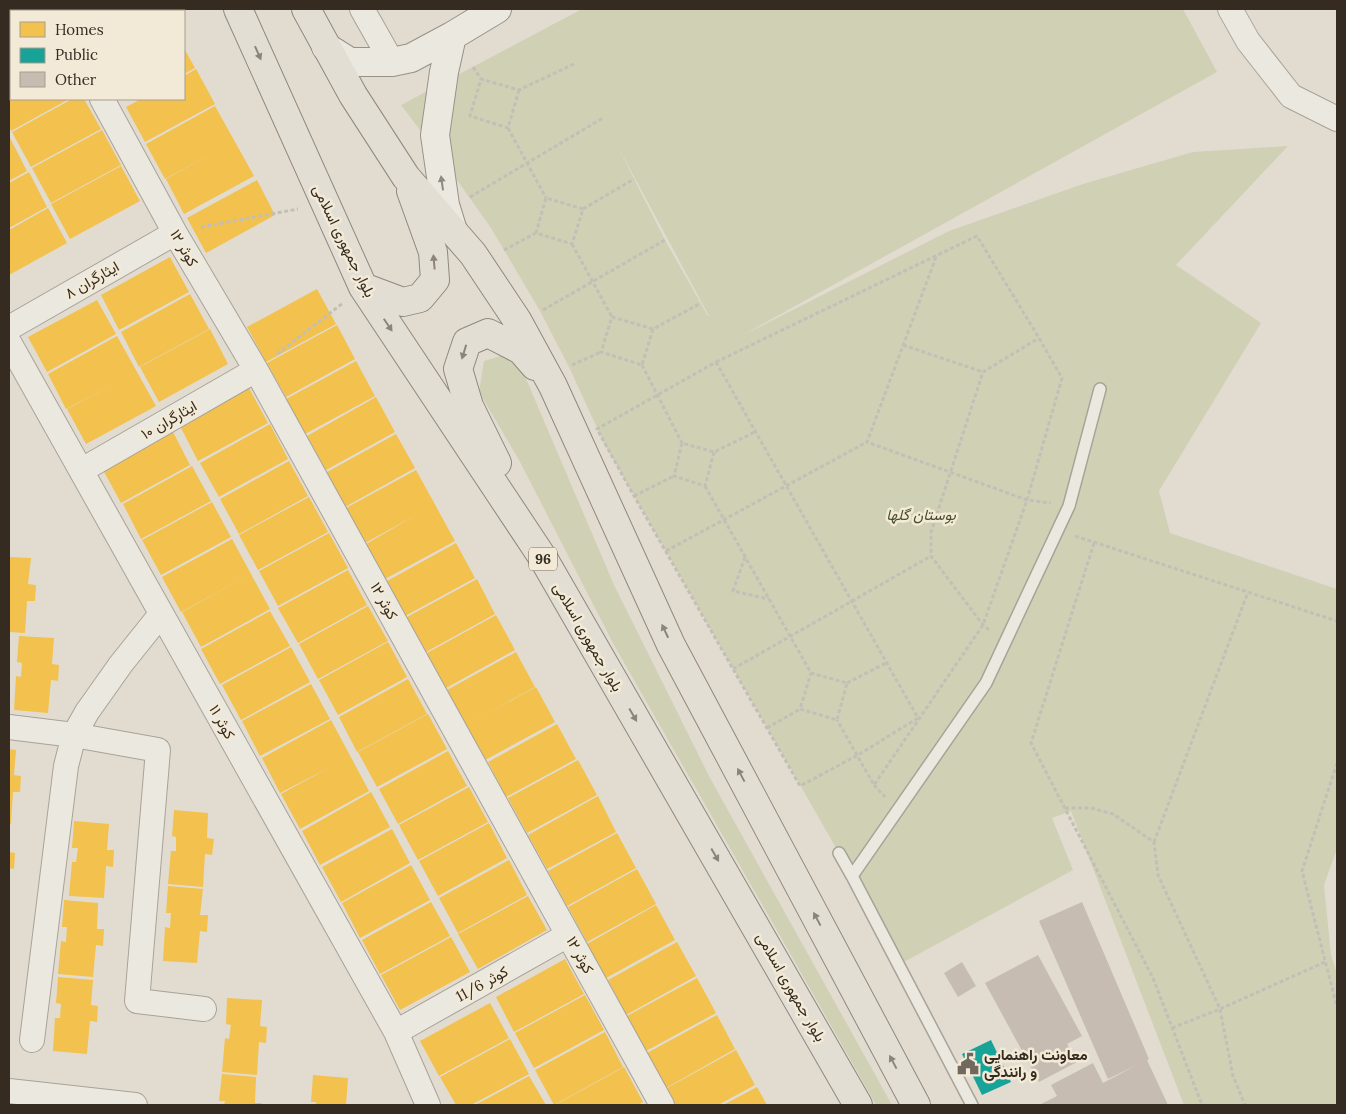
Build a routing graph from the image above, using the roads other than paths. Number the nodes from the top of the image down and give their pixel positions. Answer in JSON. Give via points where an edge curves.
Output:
{"nodes":[{"id":1,"x":238,"y":9,"type":"edge"},
{"id":2,"x":306,"y":9,"type":"edge"},
{"id":3,"x":362,"y":9,"type":"edge"},
{"id":4,"x":498,"y":9,"type":"edge"},
{"id":5,"x":1230,"y":9,"type":"edge"},
{"id":6,"x":452,"y":36,"type":"junction"},
{"id":7,"x":326,"y":46,"type":"junction"},
{"id":8,"x":392,"y":62,"type":"junction"},
{"id":9,"x":103,"y":100,"type":"edge"},
{"id":10,"x":1337,"y":119,"type":"edge"},
{"id":11,"x":406,"y":177,"type":"junction"},
{"id":12,"x":453,"y":231,"type":"junction"},
{"id":13,"x":175,"y":232,"type":"junction"},
{"id":14,"x":363,"y":287,"type":"junction"},
{"id":15,"x":9,"y":328,"type":"edge"},
{"id":16,"x":9,"y":342,"type":"edge"},
{"id":17,"x":256,"y":370,"type":"junction"},
{"id":18,"x":561,"y":376,"type":"junction"},
{"id":19,"x":1100,"y":389,"type":"dead end"},
{"id":20,"x":82,"y":470,"type":"junction"},
{"id":21,"x":543,"y":558,"type":"junction"},
{"id":22,"x":161,"y":614,"type":"junction"},
{"id":23,"x":9,"y":727,"type":"edge"},
{"id":24,"x":74,"y":735,"type":"junction"},
{"id":25,"x":839,"y":853,"type":"dead end"},
{"id":26,"x":852,"y":876,"type":"junction"},
{"id":27,"x":568,"y":935,"type":"junction"},
{"id":28,"x":204,"y":1009,"type":"dead end"},
{"id":29,"x":396,"y":1032,"type":"junction"},
{"id":30,"x":32,"y":1040,"type":"dead end"},
{"id":31,"x":9,"y":1091,"type":"edge"},
{"id":32,"x":135,"y":1105,"type":"edge"},
{"id":33,"x":428,"y":1105,"type":"edge"},
{"id":34,"x":662,"y":1105,"type":"edge"},
{"id":35,"x":858,"y":1105,"type":"edge"},
{"id":36,"x":916,"y":1105,"type":"edge"},
{"id":37,"x":972,"y":1105,"type":"edge"}],
"edges":[{"from":1,"to":14,"type":"main road","name":"بلوار جمهوری اسلامی","number":"96","one_way":true},
{"from":2,"to":7,"type":"main road"},
{"from":3,"to":8,"type":"street"},
{"from":4,"to":6,"type":"street"},
{"from":5,"to":10,"type":"street","via":[[1248,41],[1291,96]]},
{"from":6,"to":8,"type":"street","via":[[411,58]]},
{"from":12,"to":6,"type":"street","one_way":true,"via":[[445,205],[436,135]]},
{"from":7,"to":8,"type":"street","via":[[350,62]]},
{"from":7,"to":11,"type":"main road"},
{"from":9,"to":13,"type":"street","name":"کوثر ۱۲"},
{"from":11,"to":12,"type":"main road"},
{"from":14,"to":11,"type":"main road","one_way":true,"via":[[403,302],[420,298],[435,280],[433,252]]},
{"from":12,"to":18,"type":"main road"},
{"from":13,"to":15,"type":"street","name":"ایثارگران ۸"},
{"from":13,"to":17,"type":"street","name":"کوثر ۱۲"},
{"from":14,"to":21,"type":"main road","name":"بلوار جمهوری اسلامی","number":"96","one_way":true},
{"from":16,"to":20,"type":"street","name":"کوثر ۱۱"},
{"from":17,"to":20,"type":"street","name":"ایثارگران ۱۰"},
{"from":17,"to":27,"type":"street","name":"کوثر ۱۲"},
{"from":18,"to":21,"type":"main road","one_way":true,"via":[[522,350],[488,333],[467,342],[458,369],[469,406]]},
{"from":36,"to":18,"type":"main road","one_way":true,"via":[[671,645]]},
{"from":19,"to":26,"type":"lane","via":[[1069,506],[986,683]]},
{"from":20,"to":22,"type":"street","name":"کوثر ۱۱"},
{"from":21,"to":35,"type":"main road","name":"بلوار جمهوری اسلامی","number":"96","one_way":true},
{"from":22,"to":24,"type":"street","via":[[121,664]]},
{"from":22,"to":29,"type":"street","name":"کوثر ۱۱"},
{"from":23,"to":24,"type":"street"},
{"from":24,"to":28,"type":"street","via":[[158,750],[136,1001]]},
{"from":24,"to":30,"type":"street","via":[[66,766]]},
{"from":25,"to":26,"type":"lane"},
{"from":26,"to":37,"type":"lane"},
{"from":27,"to":29,"type":"street","name":"کوثر 11/6"},
{"from":27,"to":34,"type":"street","name":"کوثر ۱۲"},
{"from":29,"to":33,"type":"street","name":"کوثر ۱۱"},
{"from":31,"to":32,"type":"street"}]}
